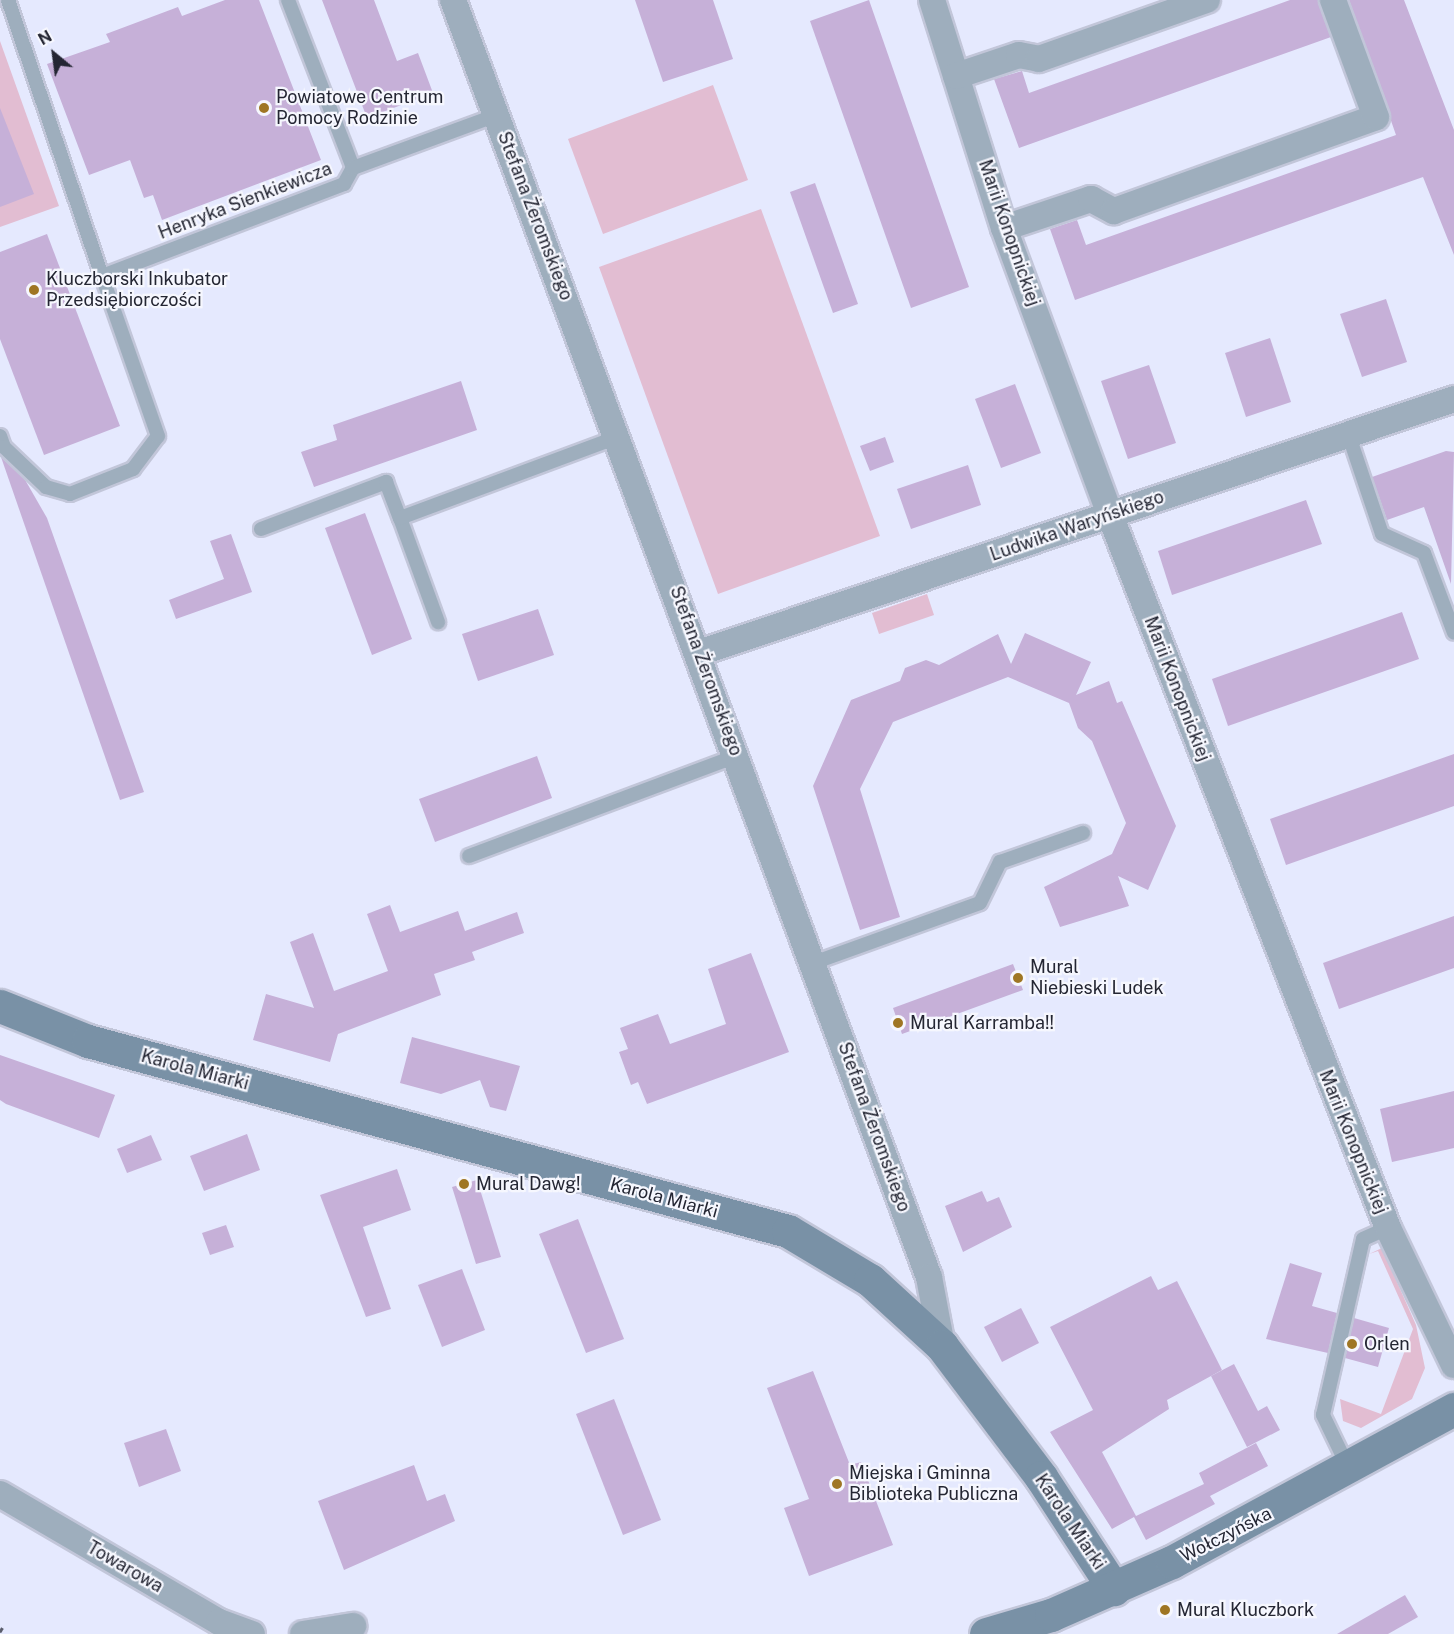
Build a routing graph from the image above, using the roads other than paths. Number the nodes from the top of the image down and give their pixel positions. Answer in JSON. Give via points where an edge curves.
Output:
{"nodes":[{"id":1,"x":8,"y":0,"type":"edge"},
{"id":2,"x":288,"y":0,"type":"edge"},
{"id":3,"x":453,"y":0,"type":"edge"},
{"id":4,"x":932,"y":0,"type":"edge"},
{"id":5,"x":1207,"y":0,"type":"edge"},
{"id":6,"x":1333,"y":0,"type":"edge"},
{"id":7,"x":956,"y":76,"type":"junction"},
{"id":8,"x":497,"y":115,"type":"junction"},
{"id":9,"x":353,"y":168,"type":"junction"},
{"id":10,"x":1005,"y":228,"type":"junction"},
{"id":11,"x":102,"y":276,"type":"junction"},
{"id":12,"x":1454,"y":399,"type":"edge"},
{"id":13,"x":0,"y":436,"type":"edge"},
{"id":14,"x":1349,"y":436,"type":"junction"},
{"id":15,"x":618,"y":437,"type":"junction"},
{"id":16,"x":1110,"y":515,"type":"junction"},
{"id":17,"x":400,"y":518,"type":"junction"},
{"id":18,"x":261,"y":529,"type":"dead end"},
{"id":19,"x":438,"y":622,"type":"dead end"},
{"id":20,"x":1454,"y":633,"type":"edge"},
{"id":21,"x":699,"y":653,"type":"junction"},
{"id":22,"x":737,"y":756,"type":"junction"},
{"id":23,"x":1083,"y":833,"type":"dead end"},
{"id":24,"x":469,"y":856,"type":"dead end"},
{"id":25,"x":813,"y":963,"type":"junction"},
{"id":26,"x":0,"y":1006,"type":"edge"},
{"id":27,"x":1388,"y":1228,"type":"junction"},
{"id":28,"x":942,"y":1346,"type":"junction"},
{"id":29,"x":1454,"y":1365,"type":"edge"},
{"id":30,"x":1454,"y":1409,"type":"edge"},
{"id":31,"x":1349,"y":1469,"type":"junction"},
{"id":32,"x":0,"y":1494,"type":"edge"},
{"id":33,"x":1114,"y":1589,"type":"junction"},
{"id":34,"x":353,"y":1626,"type":"dead end"},
{"id":35,"x":252,"y":1634,"type":"edge"},
{"id":36,"x":303,"y":1634,"type":"edge"},
{"id":37,"x":986,"y":1634,"type":"edge"}],
"edges":[{"from":1,"to":11,"type":"lane"},
{"from":2,"to":9,"type":"lane"},
{"from":3,"to":8,"type":"street","name":"Stefana Żeromskiego"},
{"from":4,"to":7,"type":"street","name":"Marii Konopnickiej"},
{"from":5,"to":7,"type":"street","via":[[1039,59],[1019,55]]},
{"from":6,"to":10,"type":"street","via":[[1376,117],[1114,211],[1091,199]]},
{"from":7,"to":10,"type":"street","name":"Marii Konopnickiej"},
{"from":8,"to":9,"type":"lane","name":"Henryka Sienkiewicza"},
{"from":8,"to":15,"type":"street","name":"Stefana Żeromskiego"},
{"from":9,"to":11,"type":"lane","name":"Henryka Sienkiewicza","via":[[344,184]]},
{"from":10,"to":16,"type":"street","name":"Marii Konopnickiej"},
{"from":11,"to":13,"type":"lane","via":[[158,436],[133,470],[70,494],[46,487],[4,447]]},
{"from":12,"to":14,"type":"street","name":"Ludwika Waryńskiego"},
{"from":14,"to":16,"type":"street","name":"Ludwika Waryńskiego"},
{"from":14,"to":20,"type":"lane","via":[[1382,534],[1424,553]]},
{"from":15,"to":17,"type":"lane"},
{"from":15,"to":21,"type":"street","name":"Stefana Żeromskiego"},
{"from":16,"to":21,"type":"street","name":"Ludwika Waryńskiego"},
{"from":16,"to":27,"type":"street","name":"Marii Konopnickiej"},
{"from":17,"to":18,"type":"lane","via":[[386,482]]},
{"from":17,"to":19,"type":"lane"},
{"from":21,"to":22,"type":"street","name":"Stefana Żeromskiego"},
{"from":22,"to":24,"type":"lane"},
{"from":22,"to":25,"type":"street","name":"Stefana Żeromskiego"},
{"from":23,"to":25,"type":"lane","via":[[1000,862],[980,903]]},
{"from":25,"to":28,"type":"street","name":"Stefana Żeromskiego","via":[[929,1277]]},
{"from":26,"to":28,"type":"street","name":"Karola Miarki","via":[[88,1041],[788,1231],[870,1280]]},
{"from":27,"to":29,"type":"street","name":"Marii Konopnickiej"},
{"from":27,"to":31,"type":"lane","via":[[1363,1239],[1323,1414]]},
{"from":28,"to":33,"type":"street","name":"Karola Miarki","via":[[1041,1478]]},
{"from":30,"to":31,"type":"street","name":"Wołczyńska"},
{"from":31,"to":33,"type":"street","name":"Wołczyńska"},
{"from":32,"to":35,"type":"street","name":"Towarowa","via":[[219,1622]]},
{"from":33,"to":37,"type":"street","name":"Wołczyńska"},
{"from":34,"to":36,"type":"street"}]}
